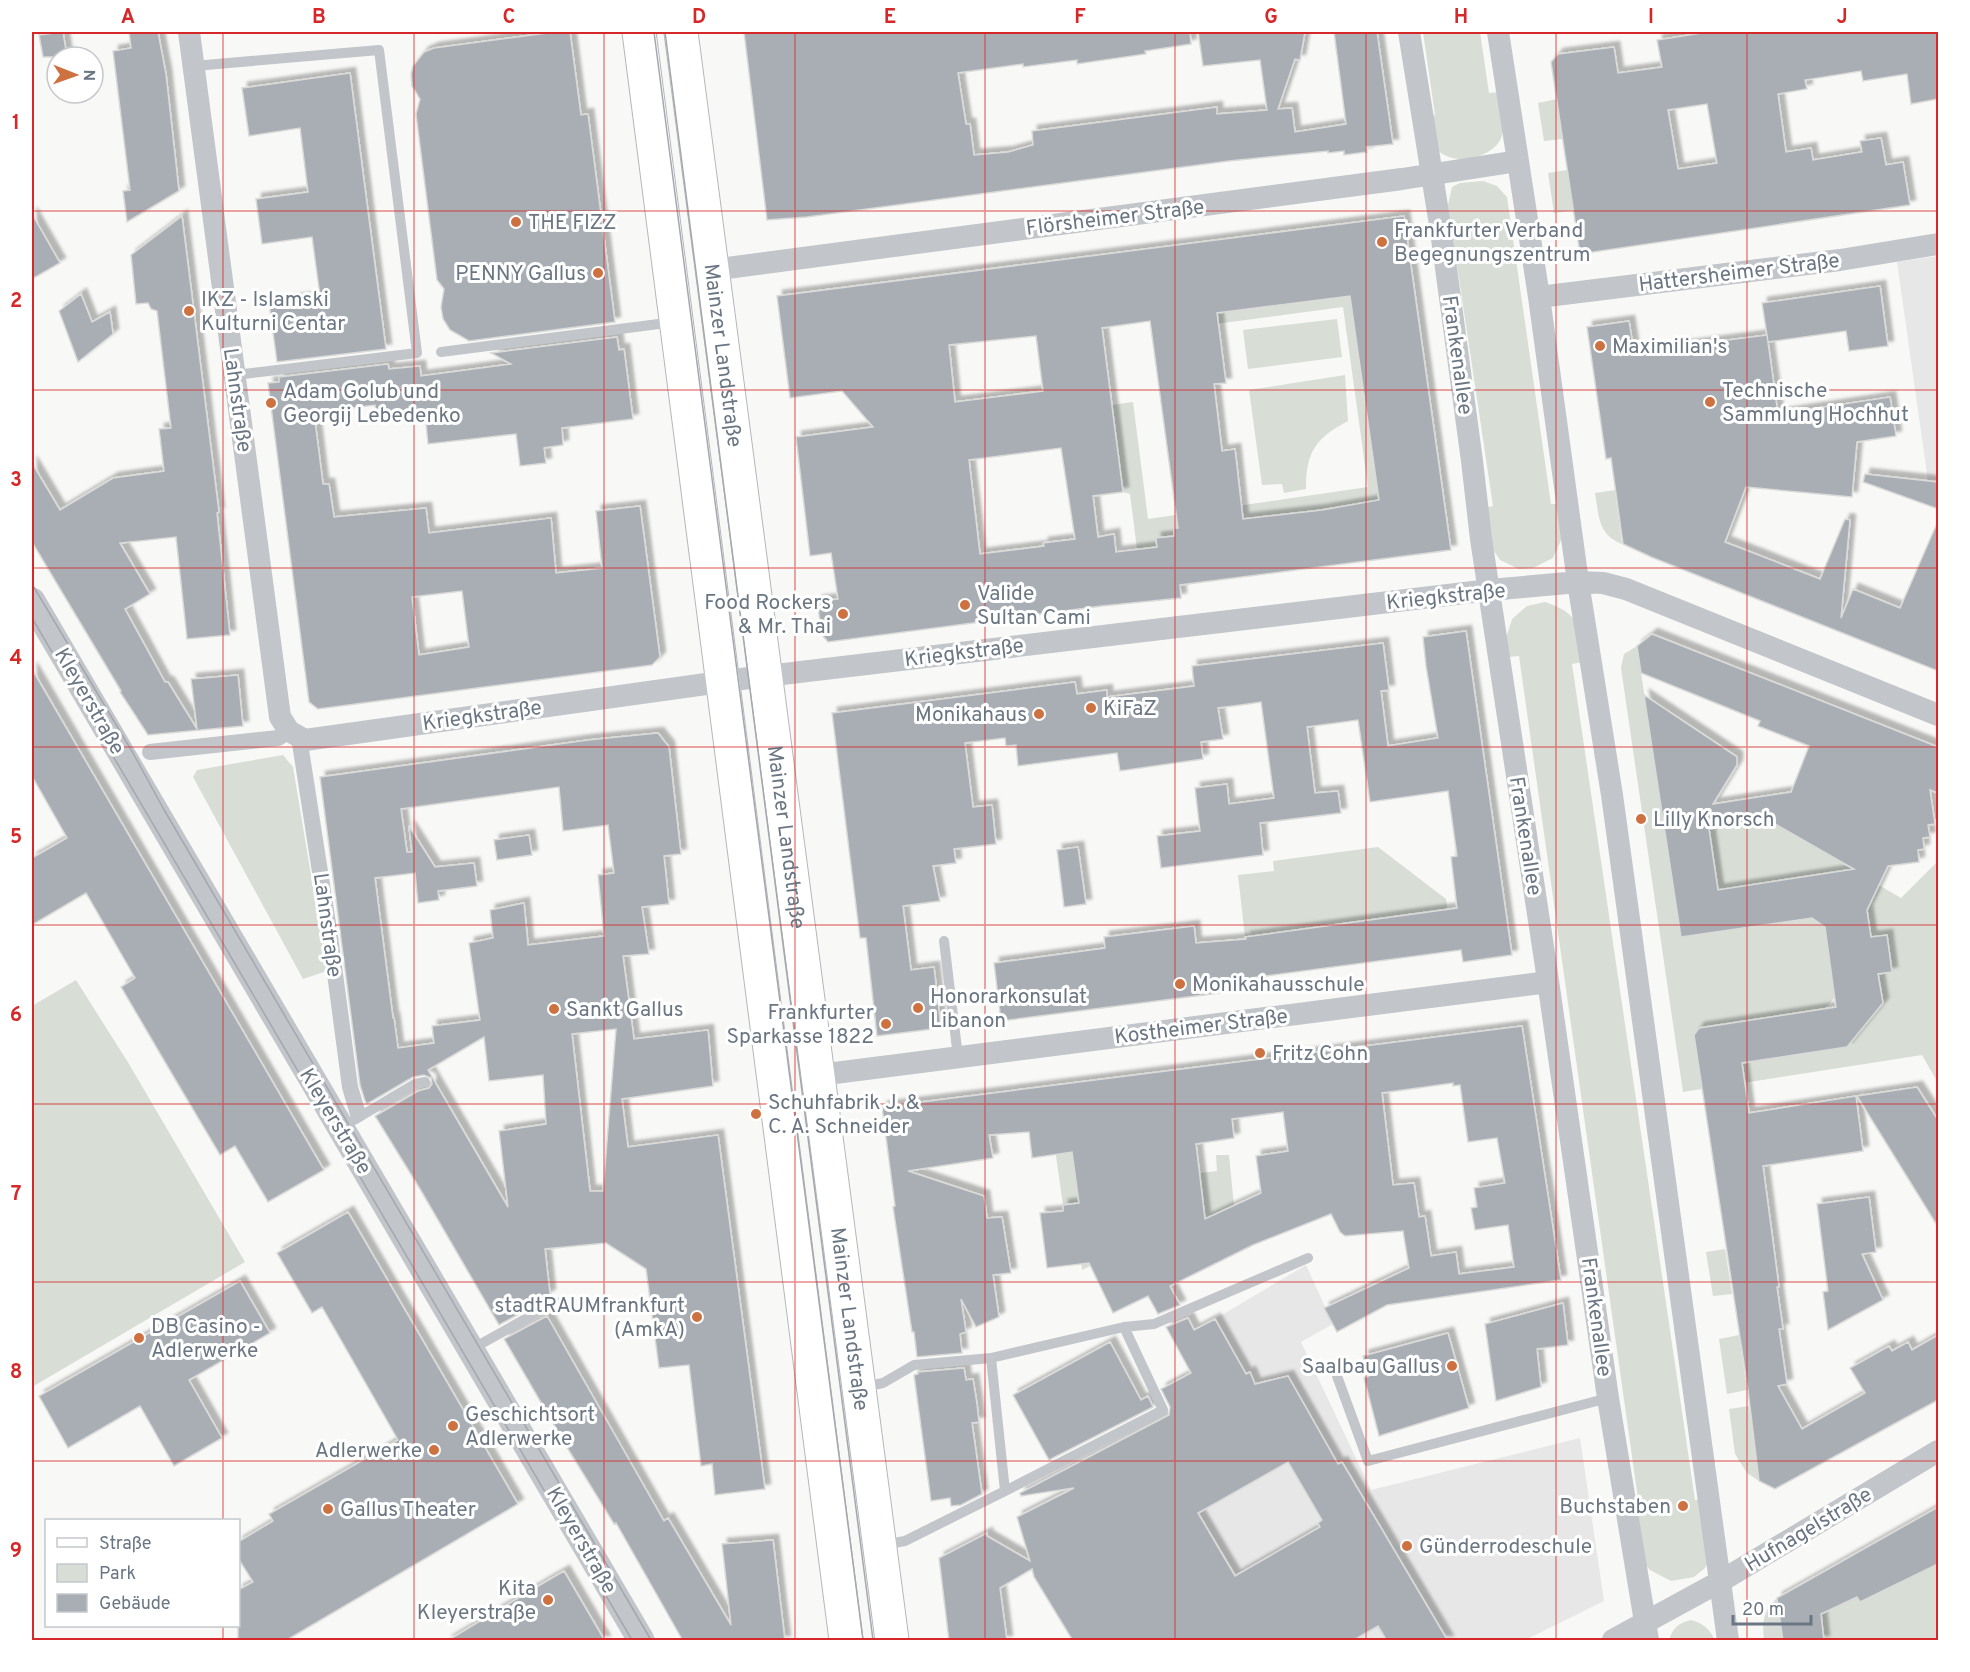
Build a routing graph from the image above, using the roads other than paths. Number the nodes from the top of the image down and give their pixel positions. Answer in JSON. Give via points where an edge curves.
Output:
{"nodes":[{"id":1,"x":189,"y":32,"type":"edge"},
{"id":2,"x":639,"y":32,"type":"edge"},
{"id":3,"x":681,"y":32,"type":"edge"},
{"id":4,"x":1409,"y":32,"type":"edge"},
{"id":5,"x":1498,"y":32,"type":"edge"},
{"id":6,"x":194,"y":66,"type":"junction"},
{"id":7,"x":1518,"y":161,"type":"junction"},
{"id":8,"x":1432,"y":174,"type":"junction"},
{"id":9,"x":1938,"y":244,"type":"edge"},
{"id":10,"x":712,"y":270,"type":"junction"},
{"id":11,"x":1539,"y":297,"type":"junction"},
{"id":12,"x":678,"y":322,"type":"junction"},
{"id":13,"x":441,"y":352,"type":"dead end"},
{"id":14,"x":235,"y":375,"type":"junction"},
{"id":15,"x":1578,"y":582,"type":"junction"},
{"id":16,"x":1490,"y":590,"type":"junction"},
{"id":17,"x":32,"y":601,"type":"edge"},
{"id":18,"x":765,"y":676,"type":"junction"},
{"id":19,"x":723,"y":681,"type":"junction"},
{"id":20,"x":1938,"y":715,"type":"edge"},
{"id":21,"x":294,"y":734,"type":"junction"},
{"id":22,"x":150,"y":752,"type":"dead end"},
{"id":23,"x":944,"y":941,"type":"dead end"},
{"id":24,"x":1548,"y":982,"type":"junction"},
{"id":25,"x":958,"y":1057,"type":"junction"},
{"id":26,"x":819,"y":1075,"type":"junction"},
{"id":27,"x":425,"y":1082,"type":"dead end"},
{"id":28,"x":350,"y":1121,"type":"junction"},
{"id":29,"x":1308,"y":1258,"type":"dead end"},
{"id":30,"x":556,"y":1302,"type":"dead end"},
{"id":31,"x":1124,"y":1327,"type":"junction"},
{"id":32,"x":470,"y":1350,"type":"junction"},
{"id":33,"x":991,"y":1358,"type":"junction"},
{"id":34,"x":1337,"y":1376,"type":"dead end"},
{"id":35,"x":859,"y":1387,"type":"junction"},
{"id":36,"x":1608,"y":1398,"type":"junction"},
{"id":37,"x":1938,"y":1451,"type":"edge"},
{"id":38,"x":1005,"y":1491,"type":"junction"},
{"id":39,"x":879,"y":1546,"type":"junction"},
{"id":40,"x":1721,"y":1581,"type":"junction"},
{"id":41,"x":1647,"y":1632,"type":"edge"},
{"id":42,"x":641,"y":1641,"type":"edge"},
{"id":43,"x":846,"y":1641,"type":"edge"},
{"id":44,"x":892,"y":1641,"type":"edge"},
{"id":45,"x":1613,"y":1641,"type":"edge"},
{"id":46,"x":1728,"y":1641,"type":"edge"}],
"edges":[{"from":1,"to":6,"type":"street","name":"Lahnstraße"},
{"from":2,"to":12,"type":"main road","name":"Mainzer Landstraße"},
{"from":3,"to":10,"type":"main road","name":"Mainzer Landstraße"},
{"from":4,"to":8,"type":"street","name":"Frankenallee"},
{"from":5,"to":7,"type":"street"},
{"from":6,"to":14,"type":"street","name":"Lahnstraße"},
{"from":6,"to":14,"type":"lane","via":[[379,50],[417,353]]},
{"from":7,"to":8,"type":"street","name":"Flörsheimer Straße"},
{"from":7,"to":11,"type":"street"},
{"from":8,"to":10,"type":"street","name":"Flörsheimer Straße"},
{"from":8,"to":16,"type":"street","name":"Frankenallee"},
{"from":9,"to":11,"type":"street","name":"Hattersheimer Straße"},
{"from":10,"to":18,"type":"main road","name":"Mainzer Landstraße"},
{"from":11,"to":15,"type":"street"},
{"from":12,"to":13,"type":"lane"},
{"from":12,"to":19,"type":"main road","name":"Mainzer Landstraße"},
{"from":14,"to":21,"type":"street","name":"Lahnstraße","via":[[280,717]]},
{"from":15,"to":16,"type":"street","name":"Kriegkstraße"},
{"from":15,"to":20,"type":"street","name":"Kriegkstraße","via":[[1626,589]]},
{"from":15,"to":40,"type":"street","via":[[1612,795]]},
{"from":16,"to":18,"type":"street","name":"Kriegkstraße"},
{"from":16,"to":24,"type":"street","name":"Frankenallee"},
{"from":17,"to":28,"type":"street","name":"Kleyerstraße"},
{"from":18,"to":19,"type":"street","name":"Kriegkstraße"},
{"from":18,"to":26,"type":"main road","name":"Mainzer Landstraße"},
{"from":19,"to":21,"type":"street","name":"Kriegkstraße","via":[[305,740]]},
{"from":19,"to":43,"type":"main road","name":"Mainzer Landstraße"},
{"from":21,"to":22,"type":"street","name":"Kriegkstraße"},
{"from":21,"to":28,"type":"street","name":"Lahnstraße","via":[[330,936],[350,1087]]},
{"from":23,"to":25,"type":"lane"},
{"from":24,"to":25,"type":"street","name":"Kostheimer Straße"},
{"from":24,"to":36,"type":"street","name":"Frankenallee"},
{"from":25,"to":26,"type":"street","name":"Kostheimer Straße"},
{"from":26,"to":35,"type":"main road","name":"Mainzer Landstraße"},
{"from":27,"to":28,"type":"lane"},
{"from":28,"to":32,"type":"street","name":"Kleyerstraße"},
{"from":29,"to":31,"type":"lane","via":[[1154,1324]]},
{"from":30,"to":32,"type":"lane"},
{"from":31,"to":33,"type":"lane"},
{"from":31,"to":38,"type":"lane","via":[[1162,1410]]},
{"from":32,"to":42,"type":"street","name":"Kleyerstraße"},
{"from":33,"to":35,"type":"lane","via":[[914,1365],[883,1383]]},
{"from":33,"to":38,"type":"lane"},
{"from":34,"to":36,"type":"lane","via":[[1368,1461]]},
{"from":35,"to":39,"type":"main road","name":"Mainzer Landstraße"},
{"from":36,"to":41,"type":"street","name":"Frankenallee"},
{"from":37,"to":40,"type":"street","name":"Hufnagelstraße"},
{"from":38,"to":39,"type":"lane","via":[[905,1541]]},
{"from":39,"to":44,"type":"main road","name":"Mainzer Landstraße"},
{"from":40,"to":41,"type":"street","name":"Hufnagelstraße"},
{"from":40,"to":46,"type":"street"},
{"from":41,"to":45,"type":"street","name":"Hufnagelstraße"}]}
